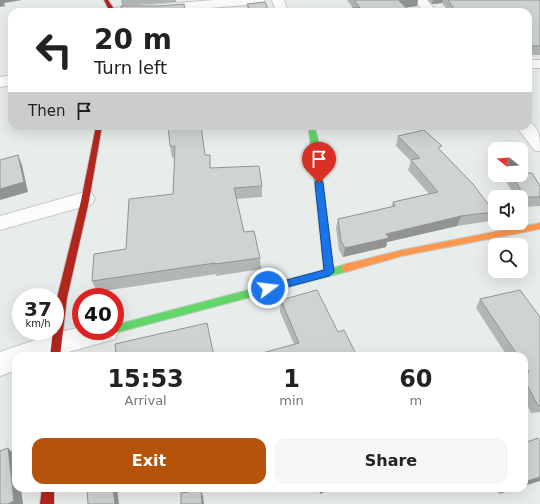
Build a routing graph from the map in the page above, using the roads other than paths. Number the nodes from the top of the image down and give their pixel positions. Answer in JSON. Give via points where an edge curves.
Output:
{"nodes":[{"id":1,"x":259,"y":0,"type":"edge"},
{"id":2,"x":420,"y":0,"type":"edge"},
{"id":3,"x":162,"y":8,"type":"edge"},
{"id":4,"x":427,"y":8,"type":"edge"},
{"id":5,"x":98,"y":130,"type":"edge"},
{"id":6,"x":312,"y":130,"type":"edge"},
{"id":7,"x":529,"y":130,"type":"edge"},
{"id":8,"x":540,"y":146,"type":"edge"},
{"id":9,"x":85,"y":199,"type":"junction"},
{"id":10,"x":0,"y":223,"type":"edge"},
{"id":11,"x":540,"y":226,"type":"edge"},
{"id":12,"x":329,"y":272,"type":"junction"},
{"id":13,"x":124,"y":327,"type":"edge"},
{"id":14,"x":82,"y":340,"type":"edge"},
{"id":15,"x":55,"y":350,"type":"edge"},
{"id":16,"x":44,"y":352,"type":"edge"},
{"id":17,"x":12,"y":360,"type":"edge"},
{"id":18,"x":0,"y":364,"type":"edge"},
{"id":19,"x":48,"y":492,"type":"edge"},
{"id":20,"x":48,"y":504,"type":"edge"}],
"edges":[{"from":1,"to":3,"type":"street"},
{"from":2,"to":4,"type":"street"},
{"from":5,"to":9,"type":"street"},
{"from":6,"to":12,"type":"street"},
{"from":7,"to":8,"type":"street"},
{"from":9,"to":10,"type":"street"},
{"from":9,"to":15,"type":"street","via":[[67,276]]},
{"from":11,"to":12,"type":"street","via":[[402,253]]},
{"from":12,"to":13,"type":"street"},
{"from":14,"to":15,"type":"street"},
{"from":15,"to":16,"type":"street"},
{"from":17,"to":18,"type":"street"},
{"from":19,"to":20,"type":"street"}]}
